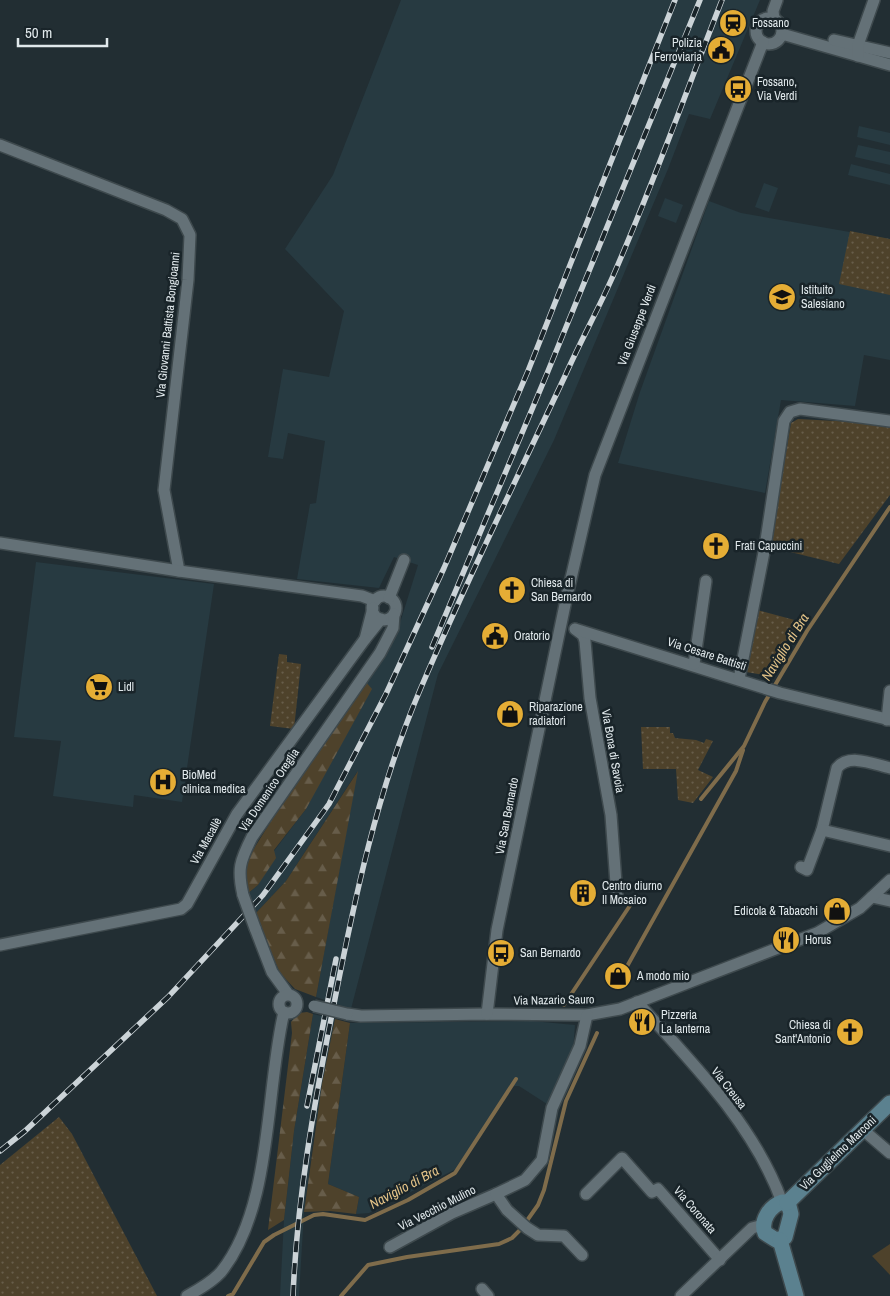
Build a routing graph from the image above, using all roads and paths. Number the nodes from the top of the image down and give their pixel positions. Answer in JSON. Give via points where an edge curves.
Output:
{"nodes":[{"id":1,"x":777,"y":0,"type":"edge"},
{"id":2,"x":874,"y":0,"type":"edge"},
{"id":3,"x":774,"y":19,"type":"junction"},
{"id":4,"x":782,"y":34,"type":"junction"},
{"id":5,"x":834,"y":40,"type":"dead end"},
{"id":6,"x":763,"y":42,"type":"junction"},
{"id":7,"x":858,"y":51,"type":"junction"},
{"id":8,"x":890,"y":53,"type":"edge"},
{"id":9,"x":890,"y":65,"type":"edge"},
{"id":10,"x":0,"y":145,"type":"edge"},
{"id":11,"x":890,"y":421,"type":"edge"},
{"id":12,"x":0,"y":543,"type":"edge"},
{"id":13,"x":404,"y":560,"type":"dead end"},
{"id":14,"x":179,"y":571,"type":"junction"},
{"id":15,"x":706,"y":581,"type":"dead end"},
{"id":16,"x":389,"y":598,"type":"junction"},
{"id":17,"x":374,"y":604,"type":"junction"},
{"id":18,"x":394,"y":614,"type":"junction"},
{"id":19,"x":381,"y":619,"type":"junction"},
{"id":20,"x":561,"y":626,"type":"junction"},
{"id":21,"x":578,"y":630,"type":"junction"},
{"id":22,"x":365,"y":639,"type":"junction"},
{"id":23,"x":694,"y":664,"type":"junction"},
{"id":24,"x":739,"y":679,"type":"junction"},
{"id":25,"x":890,"y":691,"type":"edge"},
{"id":26,"x":888,"y":720,"type":"edge"},
{"id":27,"x":890,"y":768,"type":"edge"},
{"id":28,"x":822,"y":830,"type":"junction"},
{"id":29,"x":890,"y":846,"type":"edge"},
{"id":30,"x":801,"y":867,"type":"dead end"},
{"id":31,"x":890,"y":880,"type":"edge"},
{"id":32,"x":617,"y":897,"type":"dead end"},
{"id":33,"x":872,"y":897,"type":"junction"},
{"id":34,"x":890,"y":900,"type":"edge"},
{"id":35,"x":0,"y":945,"type":"edge"},
{"id":36,"x":288,"y":994,"type":"junction"},
{"id":37,"x":638,"y":1002,"type":"junction"},
{"id":38,"x":298,"y":1003,"type":"junction"},
{"id":39,"x":284,"y":1012,"type":"junction"},
{"id":40,"x":487,"y":1014,"type":"junction"},
{"id":41,"x":587,"y":1016,"type":"junction"},
{"id":42,"x":890,"y":1103,"type":"edge"},
{"id":43,"x":862,"y":1129,"type":"junction"},
{"id":44,"x":890,"y":1153,"type":"edge"},
{"id":45,"x":496,"y":1194,"type":"junction"},
{"id":46,"x":586,"y":1194,"type":"dead end"},
{"id":47,"x":785,"y":1202,"type":"junction"},
{"id":48,"x":764,"y":1225,"type":"junction"},
{"id":49,"x":780,"y":1240,"type":"junction"},
{"id":50,"x":390,"y":1247,"type":"dead end"},
{"id":51,"x":582,"y":1255,"type":"dead end"},
{"id":52,"x":720,"y":1260,"type":"junction"},
{"id":53,"x":187,"y":1296,"type":"edge"},
{"id":54,"x":681,"y":1296,"type":"edge"},
{"id":55,"x":796,"y":1296,"type":"edge"}],
"edges":[{"from":1,"to":3,"type":"street"},
{"from":2,"to":7,"type":"street"},
{"from":3,"to":4,"type":"street"},
{"from":3,"to":6,"type":"street","via":[[765,18],[758,23],[757,36]]},
{"from":4,"to":6,"type":"street","via":[[774,43]]},
{"from":4,"to":7,"type":"street"},
{"from":5,"to":7,"type":"street"},
{"from":6,"to":20,"type":"street","name":"Via Giuseppe Verdi","via":[[595,475]]},
{"from":7,"to":8,"type":"street"},
{"from":7,"to":9,"type":"street"},
{"from":10,"to":14,"type":"street","name":"Via Giovanni Battista Bongioanni","via":[[166,210],[182,219],[190,235],[188,280],[164,490]]},
{"from":11,"to":24,"type":"street","via":[[800,409],[790,412],[784,422],[765,547]]},
{"from":12,"to":14,"type":"street"},
{"from":13,"to":16,"type":"street"},
{"from":14,"to":17,"type":"street","via":[[362,596]]},
{"from":15,"to":23,"type":"street"},
{"from":16,"to":17,"type":"street","via":[[382,597]]},
{"from":16,"to":18,"type":"street","via":[[396,607]]},
{"from":17,"to":19,"type":"street","via":[[375,615]]},
{"from":17,"to":22,"type":"street","name":"Via Macallè"},
{"from":18,"to":19,"type":"street","via":[[387,620]]},
{"from":18,"to":36,"type":"street","name":"Via Domenico Oreglia","bridge":true,"via":[[393,628],[380,653],[252,837],[240,861],[243,895],[272,972]]},
{"from":19,"to":22,"type":"street","name":"Via Macallè"},
{"from":20,"to":21,"type":"street"},
{"from":20,"to":40,"type":"street","name":"Via San Bernardo","via":[[497,930]]},
{"from":21,"to":23,"type":"street","name":"Via Cesare Battisti"},
{"from":21,"to":32,"type":"street","name":"Via Bona di Savoia","via":[[585,641],[590,698],[611,815]]},
{"from":22,"to":35,"type":"street","name":"Via Macallè","via":[[237,814],[187,904],[181,909]]},
{"from":23,"to":24,"type":"street","name":"Via Cesare Battisti"},
{"from":24,"to":26,"type":"street","name":"Via Cesare Battisti"},
{"from":25,"to":26,"type":"street","name":"Via Cesare Battisti"},
{"from":27,"to":28,"type":"street","via":[[849,759],[842,762],[837,768]]},
{"from":28,"to":29,"type":"street"},
{"from":28,"to":30,"type":"street","via":[[807,870]]},
{"from":31,"to":33,"type":"street","name":"Via Nazario Sauro"},
{"from":33,"to":34,"type":"street"},
{"from":33,"to":37,"type":"street","name":"Via Nazario Sauro","via":[[817,933]]},
{"from":36,"to":38,"type":"street","via":[[294,996]]},
{"from":36,"to":39,"type":"street","via":[[279,1002]]},
{"from":37,"to":41,"type":"street","name":"Via Nazario Sauro"},
{"from":37,"to":47,"type":"street","name":"Via Creusa","via":[[674,1041],[749,1136]]},
{"from":38,"to":39,"type":"street","via":[[293,1012]]},
{"from":38,"to":40,"type":"street","name":"Via Nazario Sauro","bridge":true,"via":[[361,1016]]},
{"from":39,"to":53,"type":"street","via":[[252,1215],[220,1273]]},
{"from":40,"to":41,"type":"street","name":"Via Nazario Sauro"},
{"from":41,"to":45,"type":"street","name":"Via Vecchio Mulino","via":[[580,1046],[552,1108],[542,1160],[525,1180]]},
{"from":42,"to":43,"type":"main road","name":"Via Guglielmo Marconi"},
{"from":43,"to":44,"type":"street"},
{"from":43,"to":47,"type":"main road","name":"Via Guglielmo Marconi"},
{"from":45,"to":50,"type":"street","name":"Via Vecchio Mulino","via":[[452,1213]]},
{"from":45,"to":51,"type":"street","name":"Via Vecchio Mulino","via":[[522,1225],[538,1235],[564,1236]]},
{"from":46,"to":52,"type":"street","name":"Via Coronata","via":[[622,1158],[652,1192],[658,1189]]},
{"from":47,"to":48,"type":"main road","name":"Via Guglielmo Marconi","via":[[773,1207]]},
{"from":47,"to":49,"type":"main road","via":[[790,1214],[785,1237]]},
{"from":48,"to":49,"type":"main road","via":[[763,1230],[770,1238]]},
{"from":48,"to":52,"type":"street","via":[[752,1228]]},
{"from":49,"to":55,"type":"main road"},
{"from":52,"to":54,"type":"street"}]}
